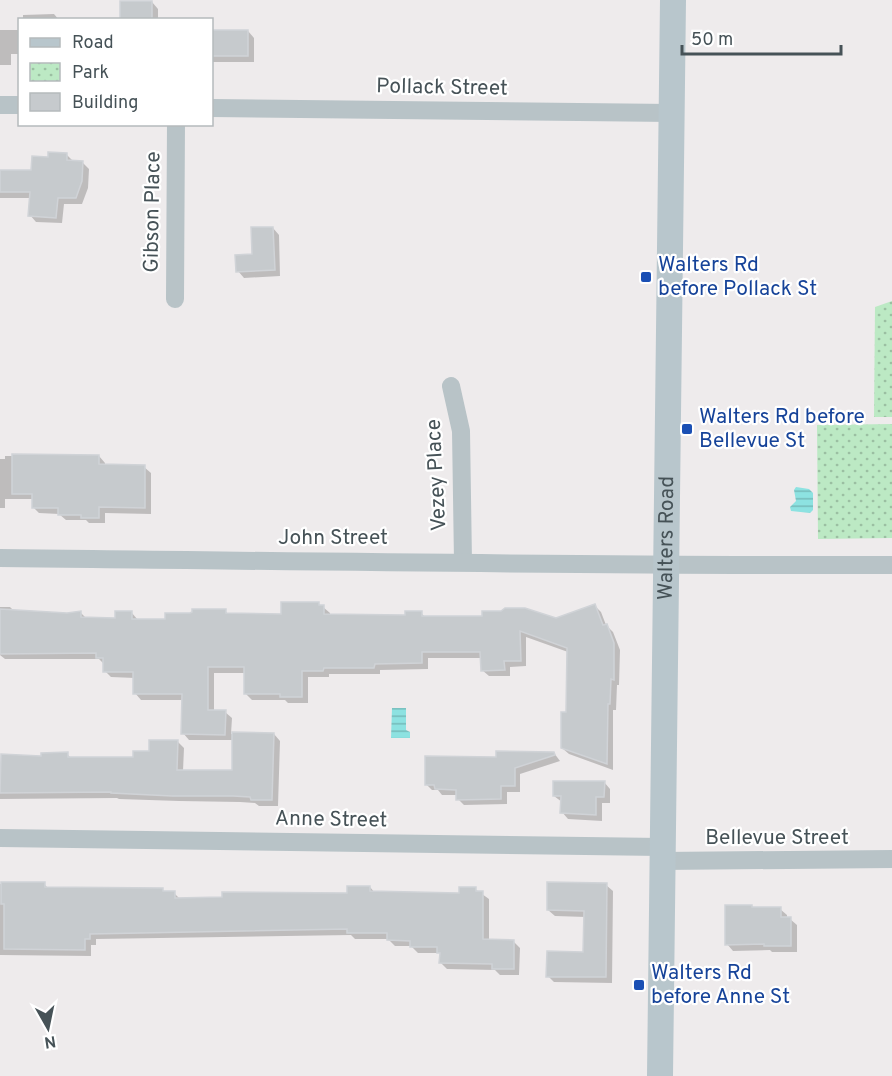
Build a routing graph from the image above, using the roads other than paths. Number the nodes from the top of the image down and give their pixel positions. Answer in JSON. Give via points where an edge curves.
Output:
{"nodes":[{"id":1,"x":674,"y":0,"type":"edge"},
{"id":2,"x":0,"y":105,"type":"edge"},
{"id":3,"x":18,"y":105,"type":"edge"},
{"id":4,"x":213,"y":108,"type":"edge"},
{"id":5,"x":672,"y":113,"type":"junction"},
{"id":6,"x":176,"y":126,"type":"edge"},
{"id":7,"x":175,"y":299,"type":"dead end"},
{"id":8,"x":451,"y":386,"type":"dead end"},
{"id":9,"x":0,"y":558,"type":"edge"},
{"id":10,"x":463,"y":562,"type":"junction"},
{"id":11,"x":892,"y":565,"type":"edge"},
{"id":12,"x":665,"y":566,"type":"junction"},
{"id":13,"x":0,"y":838,"type":"edge"},
{"id":14,"x":662,"y":854,"type":"junction"},
{"id":15,"x":892,"y":859,"type":"edge"},
{"id":16,"x":660,"y":1076,"type":"edge"}],
"edges":[{"from":1,"to":5,"type":"main road","name":"Walters Road"},
{"from":2,"to":3,"type":"street"},
{"from":4,"to":5,"type":"street","name":"Pollack Street"},
{"from":5,"to":12,"type":"main road","name":"Walters Road"},
{"from":6,"to":7,"type":"street","name":"Gibson Place"},
{"from":8,"to":10,"type":"street","name":"Vezey Place","via":[[461,430]]},
{"from":9,"to":10,"type":"street","name":"John Street"},
{"from":10,"to":12,"type":"street","name":"John Street"},
{"from":11,"to":12,"type":"street"},
{"from":12,"to":14,"type":"main road","name":"Walters Road"},
{"from":13,"to":14,"type":"street","name":"Anne Street"},
{"from":14,"to":15,"type":"street","name":"Bellevue Street"},
{"from":14,"to":16,"type":"main road","name":"Walters Road"}]}
